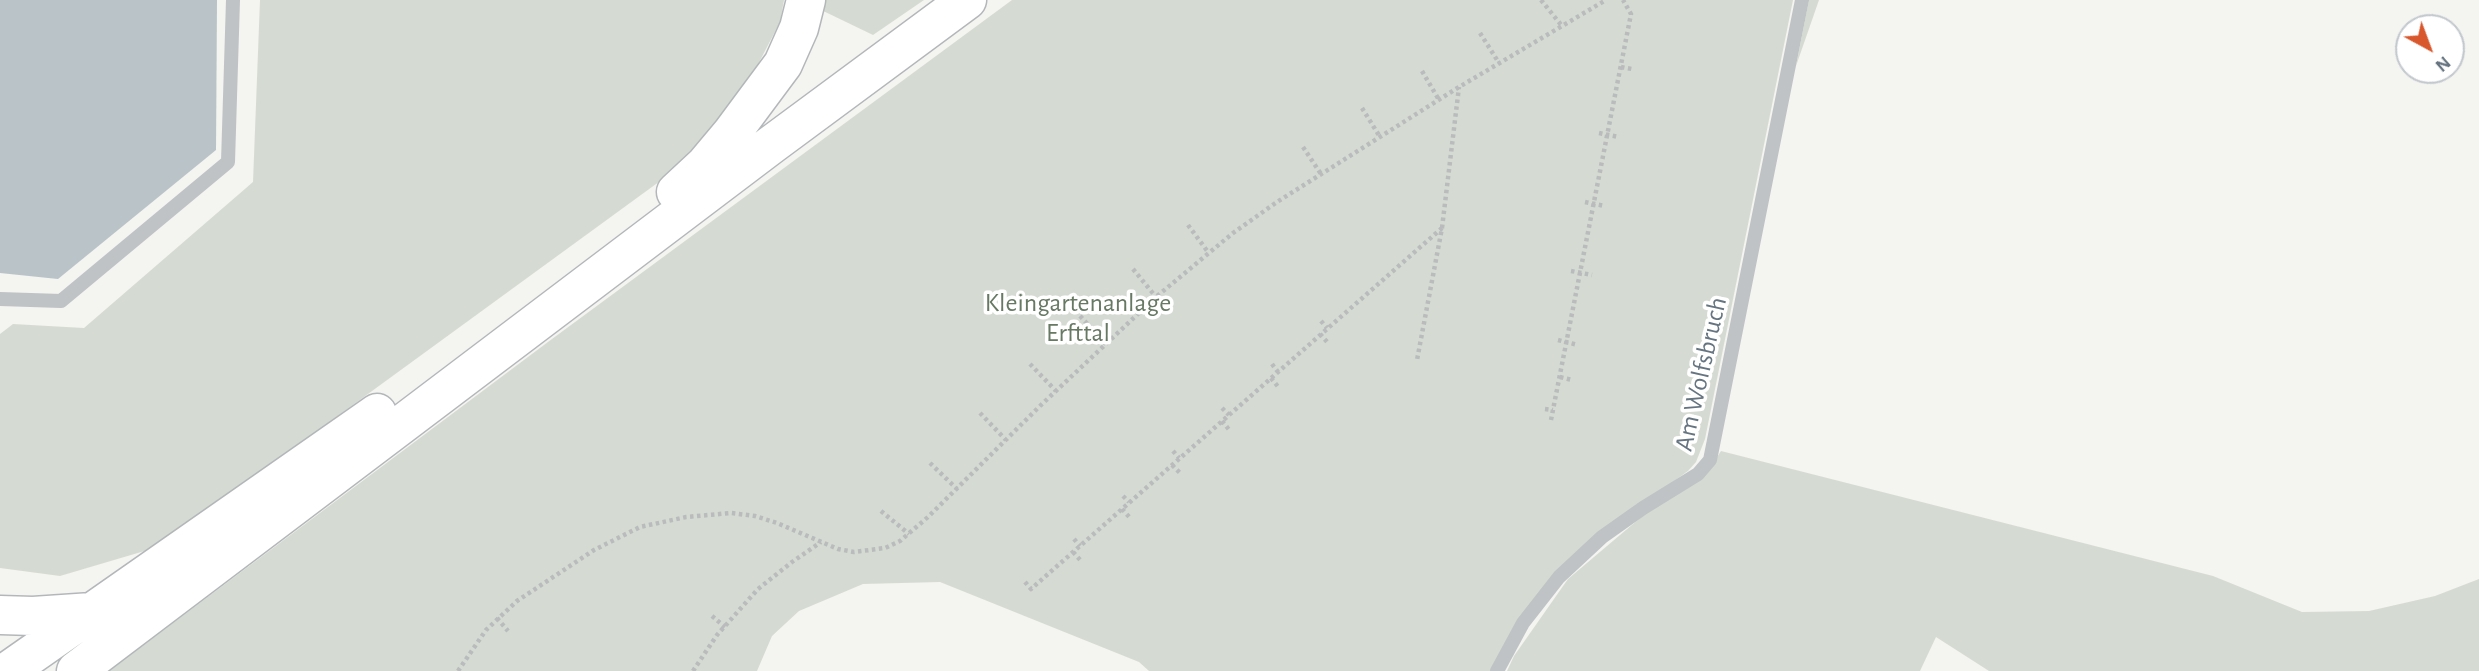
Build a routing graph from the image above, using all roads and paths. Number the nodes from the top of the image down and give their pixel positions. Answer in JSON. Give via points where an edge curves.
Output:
{"nodes":[{"id":1,"x":233,"y":0,"type":"edge"},
{"id":2,"x":806,"y":0,"type":"edge"},
{"id":3,"x":967,"y":0,"type":"edge"},
{"id":4,"x":1541,"y":0,"type":"edge"},
{"id":5,"x":1605,"y":0,"type":"edge"},
{"id":6,"x":1623,"y":0,"type":"edge"},
{"id":7,"x":1802,"y":0,"type":"edge"},
{"id":8,"x":1562,"y":26,"type":"junction"},
{"id":9,"x":1480,"y":33,"type":"dead end"},
{"id":10,"x":1499,"y":64,"type":"junction"},
{"id":11,"x":1621,"y":67,"type":"junction"},
{"id":12,"x":1632,"y":69,"type":"dead end"},
{"id":13,"x":1422,"y":71,"type":"dead end"},
{"id":14,"x":1460,"y":87,"type":"junction"},
{"id":15,"x":1439,"y":100,"type":"junction"},
{"id":16,"x":1362,"y":108,"type":"dead end"},
{"id":17,"x":1599,"y":133,"type":"dead end"},
{"id":18,"x":1608,"y":135,"type":"junction"},
{"id":19,"x":1380,"y":137,"type":"junction"},
{"id":20,"x":1619,"y":137,"type":"dead end"},
{"id":21,"x":1303,"y":147,"type":"dead end"},
{"id":22,"x":1321,"y":174,"type":"junction"},
{"id":23,"x":1585,"y":202,"type":"dead end"},
{"id":24,"x":1594,"y":204,"type":"junction"},
{"id":25,"x":1605,"y":206,"type":"dead end"},
{"id":26,"x":1188,"y":225,"type":"dead end"},
{"id":27,"x":1442,"y":228,"type":"junction"},
{"id":28,"x":1208,"y":252,"type":"junction"},
{"id":29,"x":1133,"y":270,"type":"dead end"},
{"id":30,"x":1572,"y":271,"type":"dead end"},
{"id":31,"x":1580,"y":273,"type":"junction"},
{"id":32,"x":1592,"y":275,"type":"dead end"},
{"id":33,"x":1156,"y":297,"type":"junction"},
{"id":34,"x":0,"y":299,"type":"edge"},
{"id":35,"x":1080,"y":316,"type":"dead end"},
{"id":36,"x":1321,"y":321,"type":"dead end"},
{"id":37,"x":1327,"y":328,"type":"junction"},
{"id":38,"x":1321,"y":334,"type":"junction"},
{"id":39,"x":1558,"y":340,"type":"dead end"},
{"id":40,"x":1567,"y":342,"type":"junction"},
{"id":41,"x":1328,"y":343,"type":"dead end"},
{"id":42,"x":1106,"y":344,"type":"junction"},
{"id":43,"x":1578,"y":345,"type":"dead end"},
{"id":44,"x":1417,"y":360,"type":"dead end"},
{"id":45,"x":1030,"y":364,"type":"dead end"},
{"id":46,"x":1272,"y":364,"type":"dead end"},
{"id":47,"x":1278,"y":372,"type":"junction"},
{"id":48,"x":1560,"y":377,"type":"junction"},
{"id":49,"x":1270,"y":378,"type":"junction"},
{"id":50,"x":1572,"y":380,"type":"dead end"},
{"id":51,"x":1279,"y":388,"type":"dead end"},
{"id":52,"x":1056,"y":391,"type":"junction"},
{"id":53,"x":1222,"y":408,"type":"dead end"},
{"id":54,"x":1545,"y":409,"type":"dead end"},
{"id":55,"x":1553,"y":410,"type":"junction"},
{"id":56,"x":980,"y":414,"type":"dead end"},
{"id":57,"x":1229,"y":415,"type":"junction"},
{"id":58,"x":1551,"y":420,"type":"dead end"},
{"id":59,"x":1222,"y":421,"type":"junction"},
{"id":60,"x":1230,"y":431,"type":"dead end"},
{"id":61,"x":1006,"y":440,"type":"junction"},
{"id":62,"x":1173,"y":451,"type":"dead end"},
{"id":63,"x":1179,"y":458,"type":"junction"},
{"id":64,"x":930,"y":463,"type":"dead end"},
{"id":65,"x":1172,"y":464,"type":"junction"},
{"id":66,"x":1181,"y":474,"type":"dead end"},
{"id":67,"x":957,"y":489,"type":"junction"},
{"id":68,"x":1123,"y":496,"type":"dead end"},
{"id":69,"x":1129,"y":502,"type":"junction"},
{"id":70,"x":1122,"y":509,"type":"junction"},
{"id":71,"x":881,"y":512,"type":"dead end"},
{"id":72,"x":1131,"y":519,"type":"dead end"},
{"id":73,"x":909,"y":534,"type":"junction"},
{"id":74,"x":1074,"y":539,"type":"dead end"},
{"id":75,"x":821,"y":542,"type":"junction"},
{"id":76,"x":1080,"y":546,"type":"junction"},
{"id":77,"x":1073,"y":552,"type":"junction"},
{"id":78,"x":1082,"y":562,"type":"dead end"},
{"id":79,"x":1026,"y":582,"type":"dead end"},
{"id":80,"x":94,"y":612,"type":"junction"},
{"id":81,"x":0,"y":615,"type":"edge"},
{"id":82,"x":712,"y":616,"type":"dead end"},
{"id":83,"x":497,"y":618,"type":"junction"},
{"id":84,"x":724,"y":627,"type":"junction"},
{"id":85,"x":508,"y":631,"type":"dead end"},
{"id":86,"x":8,"y":671,"type":"edge"},
{"id":87,"x":76,"y":671,"type":"edge"},
{"id":88,"x":458,"y":671,"type":"edge"},
{"id":89,"x":693,"y":671,"type":"edge"},
{"id":90,"x":1497,"y":671,"type":"edge"}],
"edges":[{"from":1,"to":34,"type":"lane","via":[[228,162],[61,301]]},
{"from":2,"to":80,"type":"highway","via":[[783,64],[758,100],[705,165],[664,204]]},
{"from":3,"to":87,"type":"highway"},
{"from":4,"to":8,"type":"path"},
{"from":5,"to":8,"type":"path"},
{"from":6,"to":11,"type":"path","via":[[1631,14]]},
{"from":7,"to":90,"type":"lane","name":"Am Wolfsbruch","via":[[1710,460],[1698,474],[1602,537],[1559,577],[1518,632]]},
{"from":8,"to":10,"type":"path"},
{"from":9,"to":10,"type":"path"},
{"from":10,"to":14,"type":"path"},
{"from":11,"to":12,"type":"path"},
{"from":11,"to":18,"type":"path"},
{"from":13,"to":15,"type":"path"},
{"from":14,"to":15,"type":"path"},
{"from":14,"to":27,"type":"path"},
{"from":15,"to":19,"type":"path"},
{"from":16,"to":19,"type":"path"},
{"from":17,"to":18,"type":"path"},
{"from":18,"to":20,"type":"path"},
{"from":18,"to":24,"type":"path"},
{"from":19,"to":22,"type":"path"},
{"from":21,"to":22,"type":"path"},
{"from":22,"to":28,"type":"path"},
{"from":23,"to":24,"type":"path"},
{"from":24,"to":25,"type":"path"},
{"from":24,"to":31,"type":"path"},
{"from":26,"to":28,"type":"path"},
{"from":27,"to":37,"type":"path"},
{"from":27,"to":44,"type":"path"},
{"from":28,"to":33,"type":"path"},
{"from":29,"to":33,"type":"path"},
{"from":30,"to":31,"type":"path"},
{"from":31,"to":32,"type":"path"},
{"from":31,"to":40,"type":"path"},
{"from":33,"to":42,"type":"path"},
{"from":35,"to":42,"type":"path"},
{"from":36,"to":37,"type":"path"},
{"from":37,"to":38,"type":"path"},
{"from":38,"to":41,"type":"path"},
{"from":38,"to":47,"type":"path"},
{"from":39,"to":40,"type":"path"},
{"from":40,"to":43,"type":"path"},
{"from":40,"to":48,"type":"path"},
{"from":42,"to":52,"type":"path"},
{"from":45,"to":52,"type":"path"},
{"from":46,"to":47,"type":"path"},
{"from":47,"to":49,"type":"path"},
{"from":48,"to":50,"type":"path"},
{"from":48,"to":55,"type":"path"},
{"from":49,"to":51,"type":"path"},
{"from":49,"to":57,"type":"path"},
{"from":52,"to":61,"type":"path"},
{"from":53,"to":57,"type":"path"},
{"from":54,"to":55,"type":"path"},
{"from":55,"to":58,"type":"path"},
{"from":56,"to":61,"type":"path"},
{"from":57,"to":59,"type":"path"},
{"from":59,"to":60,"type":"path"},
{"from":59,"to":63,"type":"path"},
{"from":61,"to":67,"type":"path"},
{"from":62,"to":63,"type":"path"},
{"from":63,"to":65,"type":"path"},
{"from":64,"to":67,"type":"path"},
{"from":65,"to":66,"type":"path"},
{"from":65,"to":69,"type":"path"},
{"from":67,"to":73,"type":"path"},
{"from":68,"to":69,"type":"path"},
{"from":69,"to":70,"type":"path"},
{"from":70,"to":72,"type":"path"},
{"from":70,"to":76,"type":"path"},
{"from":71,"to":73,"type":"path"},
{"from":73,"to":75,"type":"path","via":[[869,552]]},
{"from":74,"to":76,"type":"path"},
{"from":75,"to":83,"type":"path","via":[[755,516],[706,514],[663,521],[594,550]]},
{"from":75,"to":84,"type":"path","via":[[758,589]]},
{"from":76,"to":77,"type":"path"},
{"from":77,"to":78,"type":"path"},
{"from":77,"to":79,"type":"path","via":[[1031,589]]},
{"from":80,"to":81,"type":"highway"},
{"from":80,"to":86,"type":"highway"},
{"from":82,"to":84,"type":"path"},
{"from":83,"to":85,"type":"path"},
{"from":83,"to":88,"type":"path"},
{"from":84,"to":89,"type":"path"}]}
